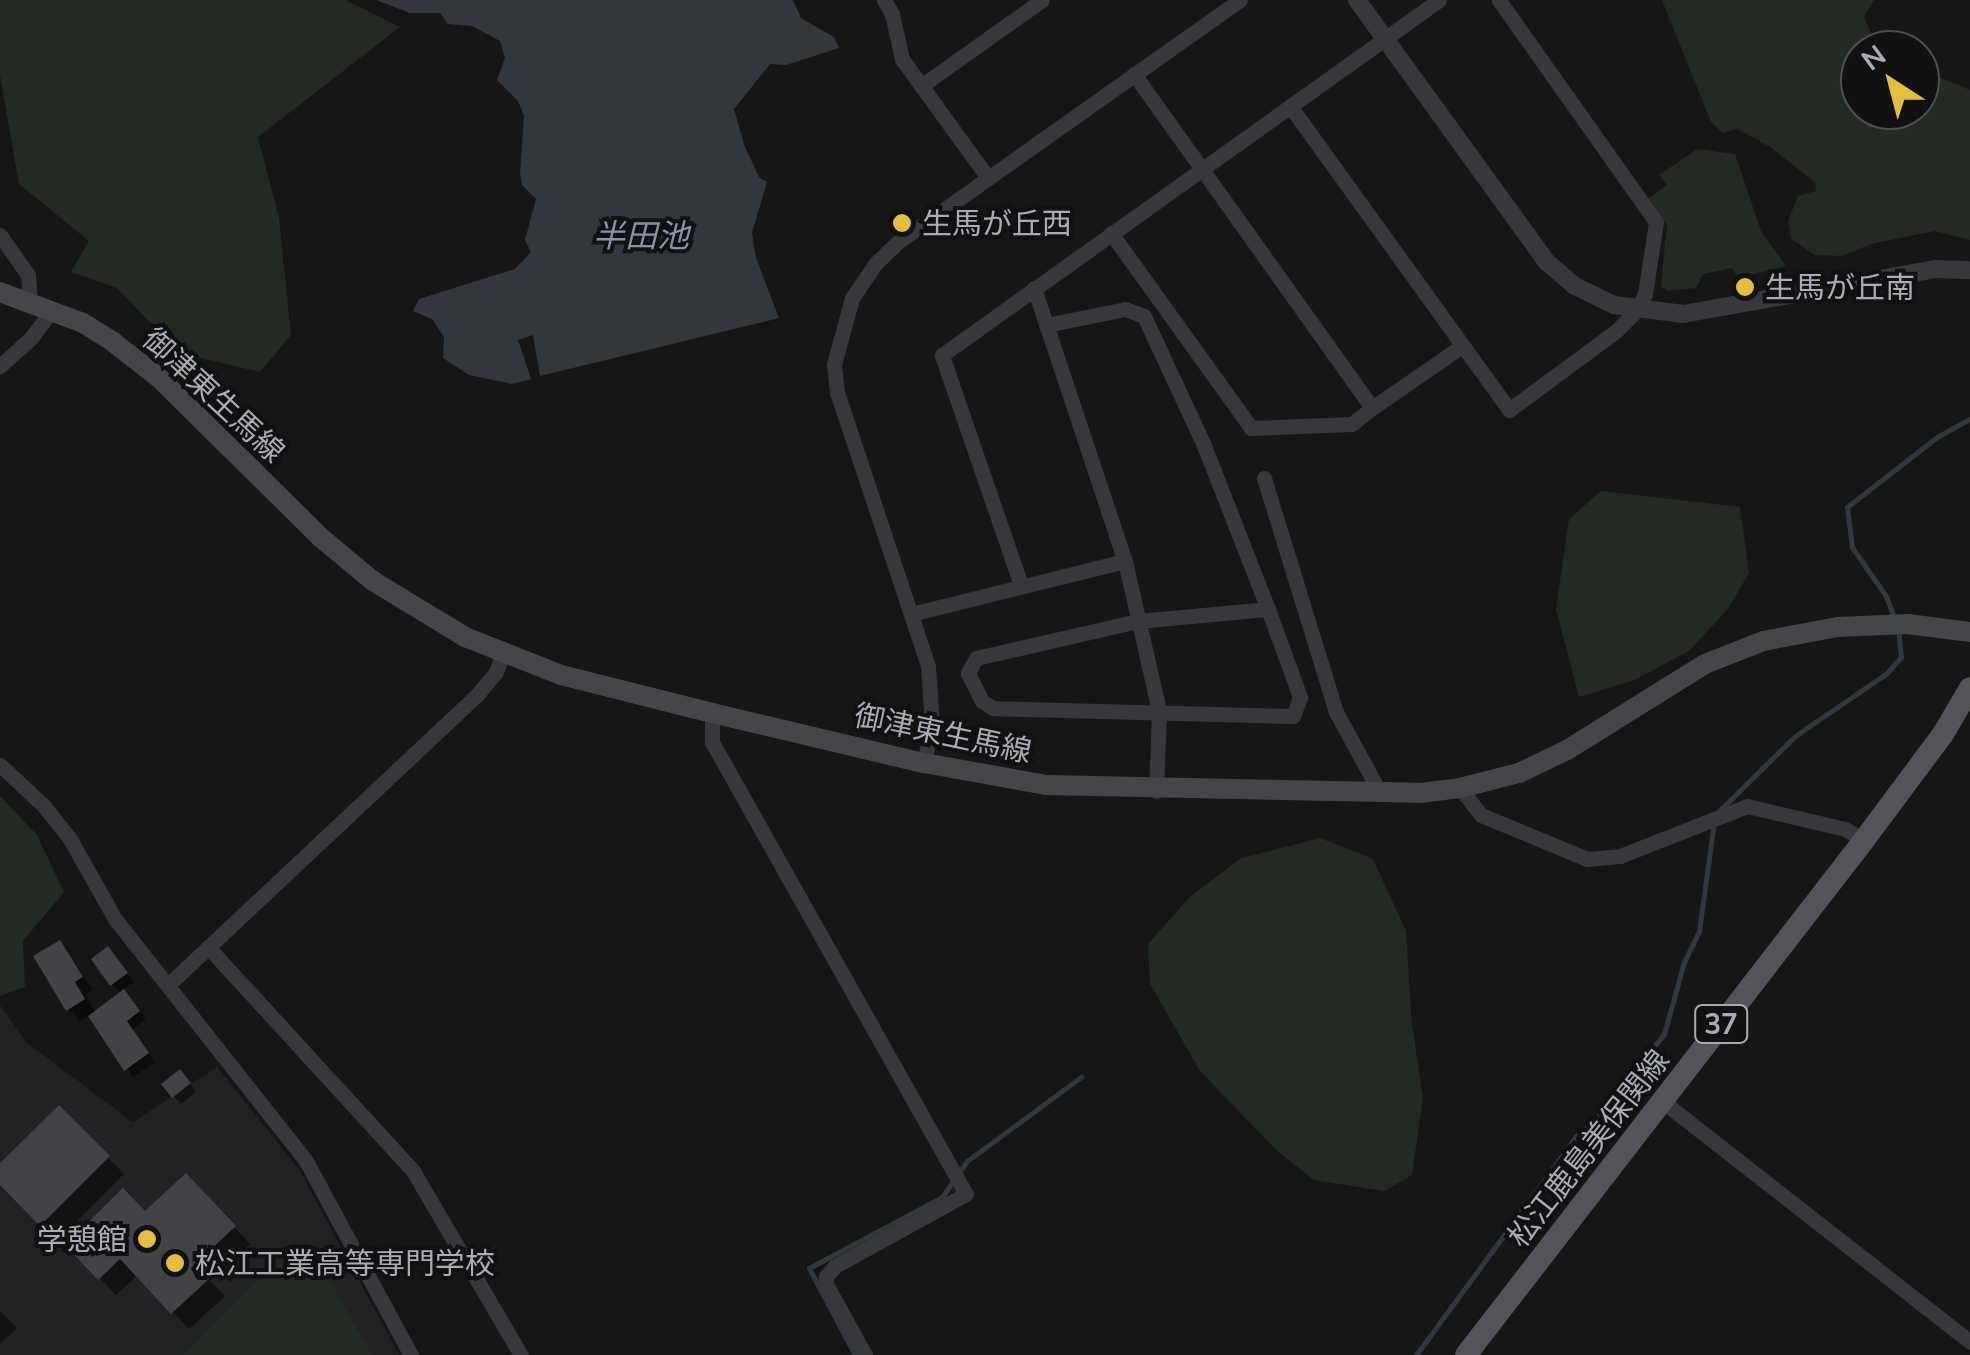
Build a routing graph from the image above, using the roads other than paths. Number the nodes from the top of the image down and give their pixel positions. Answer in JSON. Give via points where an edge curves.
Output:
{"nodes":[{"id":1,"x":884,"y":0,"type":"edge"},
{"id":2,"x":1042,"y":0,"type":"edge"},
{"id":3,"x":1240,"y":0,"type":"edge"},
{"id":4,"x":1358,"y":0,"type":"edge"},
{"id":5,"x":1438,"y":0,"type":"edge"},
{"id":6,"x":1499,"y":0,"type":"edge"},
{"id":7,"x":1384,"y":38,"type":"junction"},
{"id":8,"x":1134,"y":74,"type":"junction"},
{"id":9,"x":921,"y":86,"type":"junction"},
{"id":10,"x":1290,"y":106,"type":"junction"},
{"id":11,"x":1201,"y":168,"type":"junction"},
{"id":12,"x":988,"y":178,"type":"junction"},
{"id":13,"x":1111,"y":233,"type":"junction"},
{"id":14,"x":0,"y":235,"type":"edge"},
{"id":15,"x":1970,"y":270,"type":"edge"},
{"id":16,"x":1034,"y":288,"type":"junction"},
{"id":17,"x":0,"y":292,"type":"edge"},
{"id":18,"x":30,"y":301,"type":"junction"},
{"id":19,"x":52,"y":310,"type":"junction"},
{"id":20,"x":1636,"y":311,"type":"junction"},
{"id":21,"x":1046,"y":325,"type":"junction"},
{"id":22,"x":1462,"y":346,"type":"junction"},
{"id":23,"x":0,"y":366,"type":"edge"},
{"id":24,"x":1372,"y":408,"type":"junction"},
{"id":25,"x":1264,"y":478,"type":"dead end"},
{"id":26,"x":1124,"y":561,"type":"junction"},
{"id":27,"x":1021,"y":585,"type":"junction"},
{"id":28,"x":1268,"y":608,"type":"junction"},
{"id":29,"x":911,"y":614,"type":"junction"},
{"id":30,"x":1138,"y":621,"type":"junction"},
{"id":31,"x":1970,"y":632,"type":"edge"},
{"id":32,"x":503,"y":653,"type":"junction"},
{"id":33,"x":1970,"y":688,"type":"edge"},
{"id":34,"x":1159,"y":711,"type":"junction"},
{"id":35,"x":712,"y":713,"type":"junction"},
{"id":36,"x":924,"y":763,"type":"junction"},
{"id":37,"x":0,"y":764,"type":"edge"},
{"id":38,"x":1460,"y":788,"type":"junction"},
{"id":39,"x":1156,"y":791,"type":"junction"},
{"id":40,"x":1379,"y":791,"type":"junction"},
{"id":41,"x":1864,"y":840,"type":"junction"},
{"id":42,"x":208,"y":947,"type":"junction"},
{"id":43,"x":168,"y":985,"type":"junction"},
{"id":44,"x":1662,"y":1101,"type":"junction"},
{"id":45,"x":1970,"y":1342,"type":"edge"},
{"id":46,"x":411,"y":1355,"type":"edge"},
{"id":47,"x":521,"y":1355,"type":"edge"},
{"id":48,"x":866,"y":1355,"type":"edge"},
{"id":49,"x":1466,"y":1355,"type":"edge"}],
"edges":[{"from":1,"to":9,"type":"street","via":[[902,59]]},
{"from":2,"to":9,"type":"street"},
{"from":3,"to":8,"type":"street"},
{"from":4,"to":7,"type":"street"},
{"from":5,"to":7,"type":"street"},
{"from":6,"to":20,"type":"street","via":[[1656,222],[1645,294]]},
{"from":7,"to":10,"type":"street"},
{"from":7,"to":20,"type":"street","via":[[1548,262],[1574,286]]},
{"from":8,"to":11,"type":"street"},
{"from":8,"to":12,"type":"street"},
{"from":9,"to":12,"type":"street"},
{"from":10,"to":11,"type":"street"},
{"from":10,"to":22,"type":"street"},
{"from":11,"to":13,"type":"street"},
{"from":11,"to":24,"type":"street"},
{"from":12,"to":29,"type":"street","via":[[876,263],[852,298],[834,364],[837,394]]},
{"from":13,"to":16,"type":"street"},
{"from":13,"to":24,"type":"street","via":[[1250,428],[1352,424]]},
{"from":14,"to":18,"type":"street","via":[[28,275]]},
{"from":15,"to":20,"type":"street","via":[[1935,268],[1684,314]]},
{"from":16,"to":21,"type":"street"},
{"from":16,"to":27,"type":"street","via":[[942,354]]},
{"from":17,"to":18,"type":"main road","name":"御津東生馬線"},
{"from":18,"to":19,"type":"main road","name":"御津東生馬線"},
{"from":19,"to":23,"type":"street"},
{"from":19,"to":32,"type":"main road","name":"御津東生馬線","via":[[84,323],[158,377],[373,581]]},
{"from":20,"to":22,"type":"street","via":[[1509,410]]},
{"from":21,"to":26,"type":"street"},
{"from":21,"to":28,"type":"street","via":[[1125,309],[1144,316],[1204,443]]},
{"from":22,"to":24,"type":"street"},
{"from":25,"to":40,"type":"street","via":[[1336,712]]},
{"from":26,"to":27,"type":"street"},
{"from":26,"to":30,"type":"street"},
{"from":27,"to":29,"type":"street"},
{"from":28,"to":30,"type":"street"},
{"from":28,"to":34,"type":"street","via":[[1300,698],[1293,716]]},
{"from":29,"to":36,"type":"street","via":[[928,666],[932,724]]},
{"from":30,"to":34,"type":"street"},
{"from":30,"to":34,"type":"street","via":[[976,658],[968,673],[993,708]]},
{"from":31,"to":38,"type":"main road","name":"御津東生馬線","via":[[1908,624],[1838,626],[1763,641],[1706,664],[1567,750],[1519,773]]},
{"from":32,"to":35,"type":"main road","name":"御津東生馬線"},
{"from":32,"to":42,"type":"street","via":[[476,696]]},
{"from":33,"to":41,"type":"main road","name":"松江鹿島美保関線","number":"37"},
{"from":34,"to":39,"type":"street"},
{"from":35,"to":36,"type":"main road","name":"御津東生馬線"},
{"from":35,"to":48,"type":"street","via":[[712,742],[966,1194],[826,1276]]},
{"from":36,"to":39,"type":"main road","name":"御津東生馬線","via":[[1046,785]]},
{"from":37,"to":43,"type":"street","via":[[70,840],[116,919]]},
{"from":38,"to":40,"type":"main road","name":"御津東生馬線"},
{"from":38,"to":41,"type":"street","via":[[1481,815],[1588,859],[1620,856],[1747,806]]},
{"from":39,"to":40,"type":"main road","name":"御津東生馬線"},
{"from":41,"to":44,"type":"main road","name":"松江鹿島美保関線","number":"37"},
{"from":42,"to":43,"type":"street"},
{"from":42,"to":47,"type":"street","via":[[414,1172]]},
{"from":43,"to":46,"type":"street","via":[[306,1161]]},
{"from":44,"to":45,"type":"street"},
{"from":44,"to":49,"type":"main road","name":"松江鹿島美保関線","number":"37"}]}
